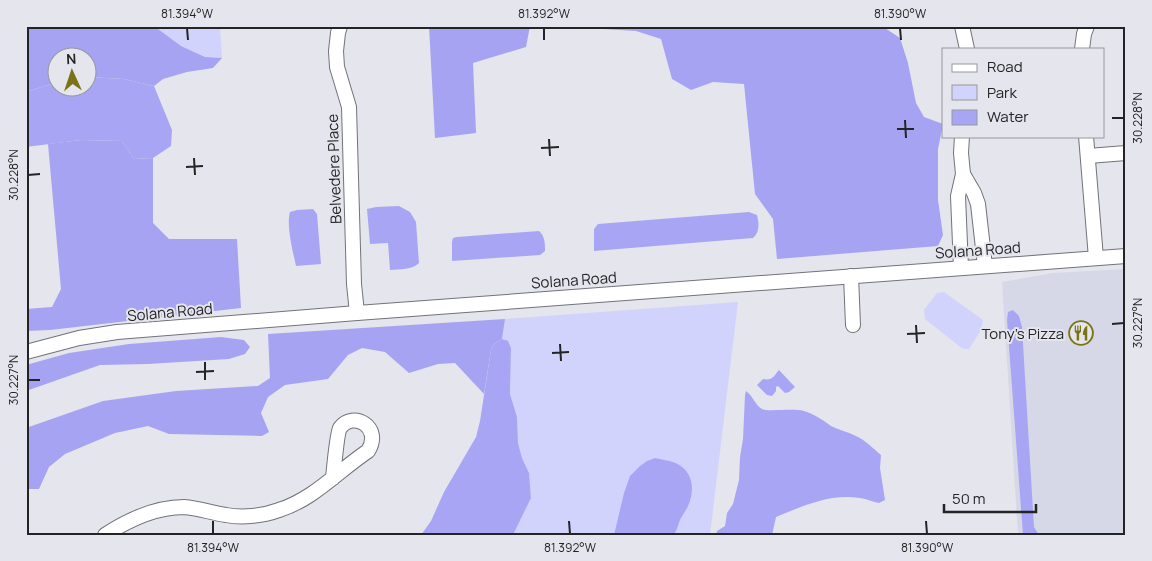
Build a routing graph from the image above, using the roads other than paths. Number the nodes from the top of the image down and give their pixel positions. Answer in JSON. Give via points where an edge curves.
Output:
{"nodes":[{"id":1,"x":340,"y":26,"type":"edge"},
{"id":2,"x":962,"y":26,"type":"edge"},
{"id":3,"x":1087,"y":26,"type":"edge"},
{"id":4,"x":967,"y":48,"type":"edge"},
{"id":5,"x":1082,"y":48,"type":"edge"},
{"id":6,"x":962,"y":138,"type":"edge"},
{"id":7,"x":1086,"y":138,"type":"edge"},
{"id":8,"x":1126,"y":153,"type":"edge"},
{"id":9,"x":1088,"y":156,"type":"junction"},
{"id":10,"x":963,"y":174,"type":"junction"},
{"id":11,"x":1126,"y":256,"type":"edge"},
{"id":12,"x":1096,"y":258,"type":"junction"},
{"id":13,"x":985,"y":266,"type":"junction"},
{"id":14,"x":961,"y":268,"type":"junction"},
{"id":15,"x":851,"y":276,"type":"junction"},
{"id":16,"x":357,"y":313,"type":"junction"},
{"id":17,"x":853,"y":325,"type":"dead end"},
{"id":18,"x":27,"y":352,"type":"edge"},
{"id":19,"x":332,"y":478,"type":"dead end"},
{"id":20,"x":105,"y":535,"type":"edge"}],
"edges":[{"from":1,"to":16,"type":"street","name":"Belvedere Place","via":[[336,51],[337,67],[349,108]]},
{"from":2,"to":4,"type":"street"},
{"from":3,"to":5,"type":"street"},
{"from":6,"to":10,"type":"street"},
{"from":7,"to":9,"type":"street"},
{"from":8,"to":9,"type":"street"},
{"from":9,"to":12,"type":"street"},
{"from":10,"to":13,"type":"street","via":[[978,204]]},
{"from":10,"to":14,"type":"street","via":[[958,196]]},
{"from":11,"to":12,"type":"street","name":"Solana Road"},
{"from":12,"to":13,"type":"street","name":"Solana Road"},
{"from":13,"to":14,"type":"street","name":"Solana Road"},
{"from":14,"to":15,"type":"street","name":"Solana Road"},
{"from":15,"to":16,"type":"street","name":"Solana Road"},
{"from":15,"to":17,"type":"street"},
{"from":16,"to":18,"type":"street","name":"Solana Road","via":[[117,332]]},
{"from":19,"to":20,"type":"street","via":[[299,502],[278,511],[241,516],[202,509],[166,509],[146,514]]}]}
